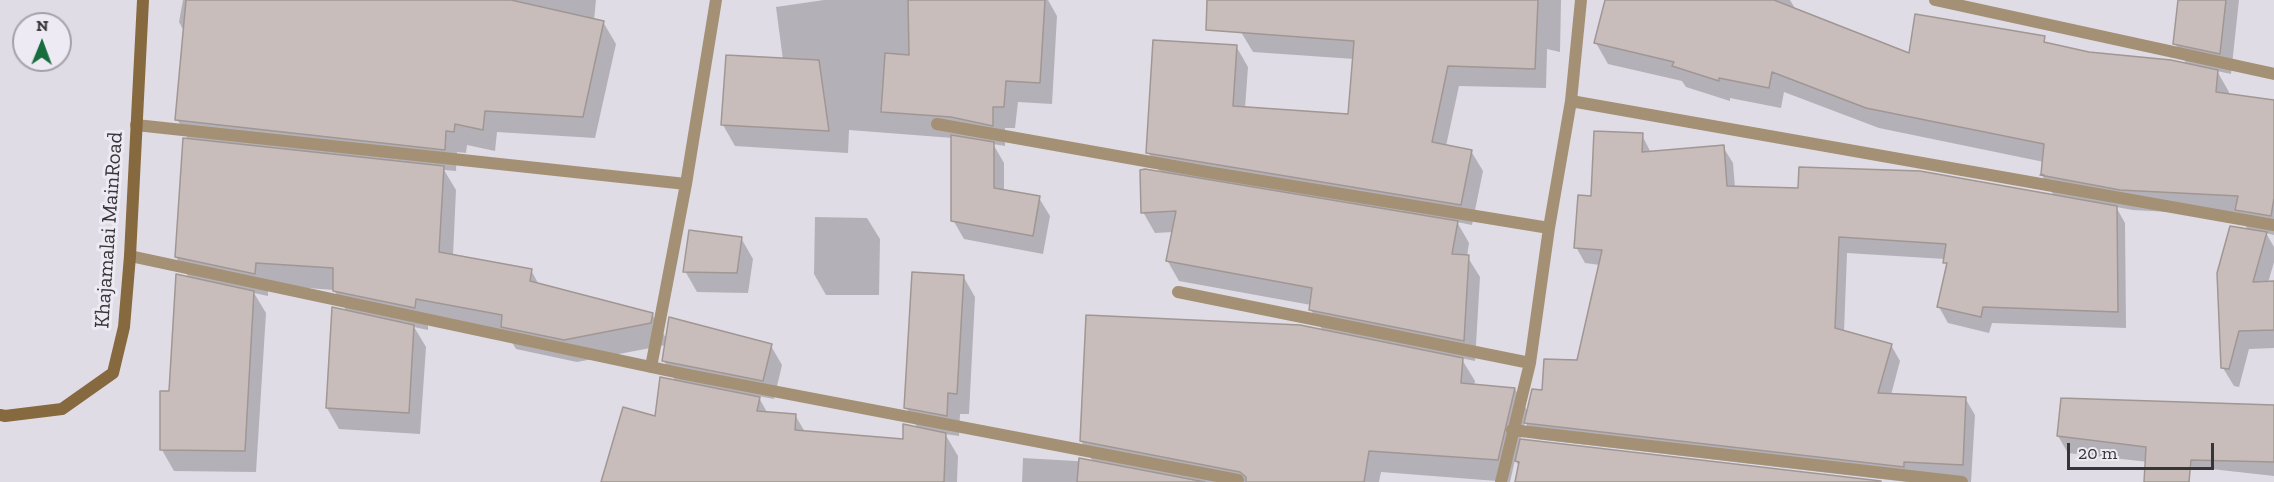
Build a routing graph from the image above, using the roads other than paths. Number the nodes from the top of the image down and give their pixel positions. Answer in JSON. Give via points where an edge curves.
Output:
{"nodes":[{"id":1,"x":143,"y":0,"type":"edge"},
{"id":2,"x":716,"y":0,"type":"edge"},
{"id":3,"x":1581,"y":0,"type":"edge"},
{"id":4,"x":1935,"y":0,"type":"edge"},
{"id":5,"x":2274,"y":74,"type":"edge"},
{"id":6,"x":1570,"y":101,"type":"junction"},
{"id":7,"x":136,"y":124,"type":"junction"},
{"id":8,"x":937,"y":124,"type":"dead end"},
{"id":9,"x":686,"y":184,"type":"junction"},
{"id":10,"x":2274,"y":225,"type":"edge"},
{"id":11,"x":1549,"y":228,"type":"junction"},
{"id":12,"x":130,"y":256,"type":"junction"},
{"id":13,"x":1178,"y":292,"type":"dead end"},
{"id":14,"x":1530,"y":363,"type":"junction"},
{"id":15,"x":651,"y":367,"type":"junction"},
{"id":16,"x":0,"y":415,"type":"edge"},
{"id":17,"x":1512,"y":430,"type":"junction"},
{"id":18,"x":1238,"y":480,"type":"dead end"},
{"id":19,"x":1501,"y":482,"type":"edge"},
{"id":20,"x":1962,"y":482,"type":"edge"}],
"edges":[{"from":1,"to":7,"type":"main road","name":"Khajamalai MainRoad"},
{"from":2,"to":9,"type":"street"},
{"from":3,"to":6,"type":"street"},
{"from":4,"to":5,"type":"street"},
{"from":6,"to":10,"type":"street"},
{"from":6,"to":11,"type":"street"},
{"from":7,"to":9,"type":"street"},
{"from":7,"to":12,"type":"main road","name":"Khajamalai MainRoad"},
{"from":8,"to":11,"type":"street"},
{"from":9,"to":15,"type":"street"},
{"from":11,"to":14,"type":"street"},
{"from":12,"to":15,"type":"street"},
{"from":12,"to":16,"type":"main road","name":"Khajamalai MainRoad","via":[[124,327],[112,374],[62,409]]},
{"from":13,"to":14,"type":"street"},
{"from":14,"to":17,"type":"street"},
{"from":15,"to":18,"type":"street"},
{"from":17,"to":19,"type":"street"},
{"from":17,"to":20,"type":"street"}]}
